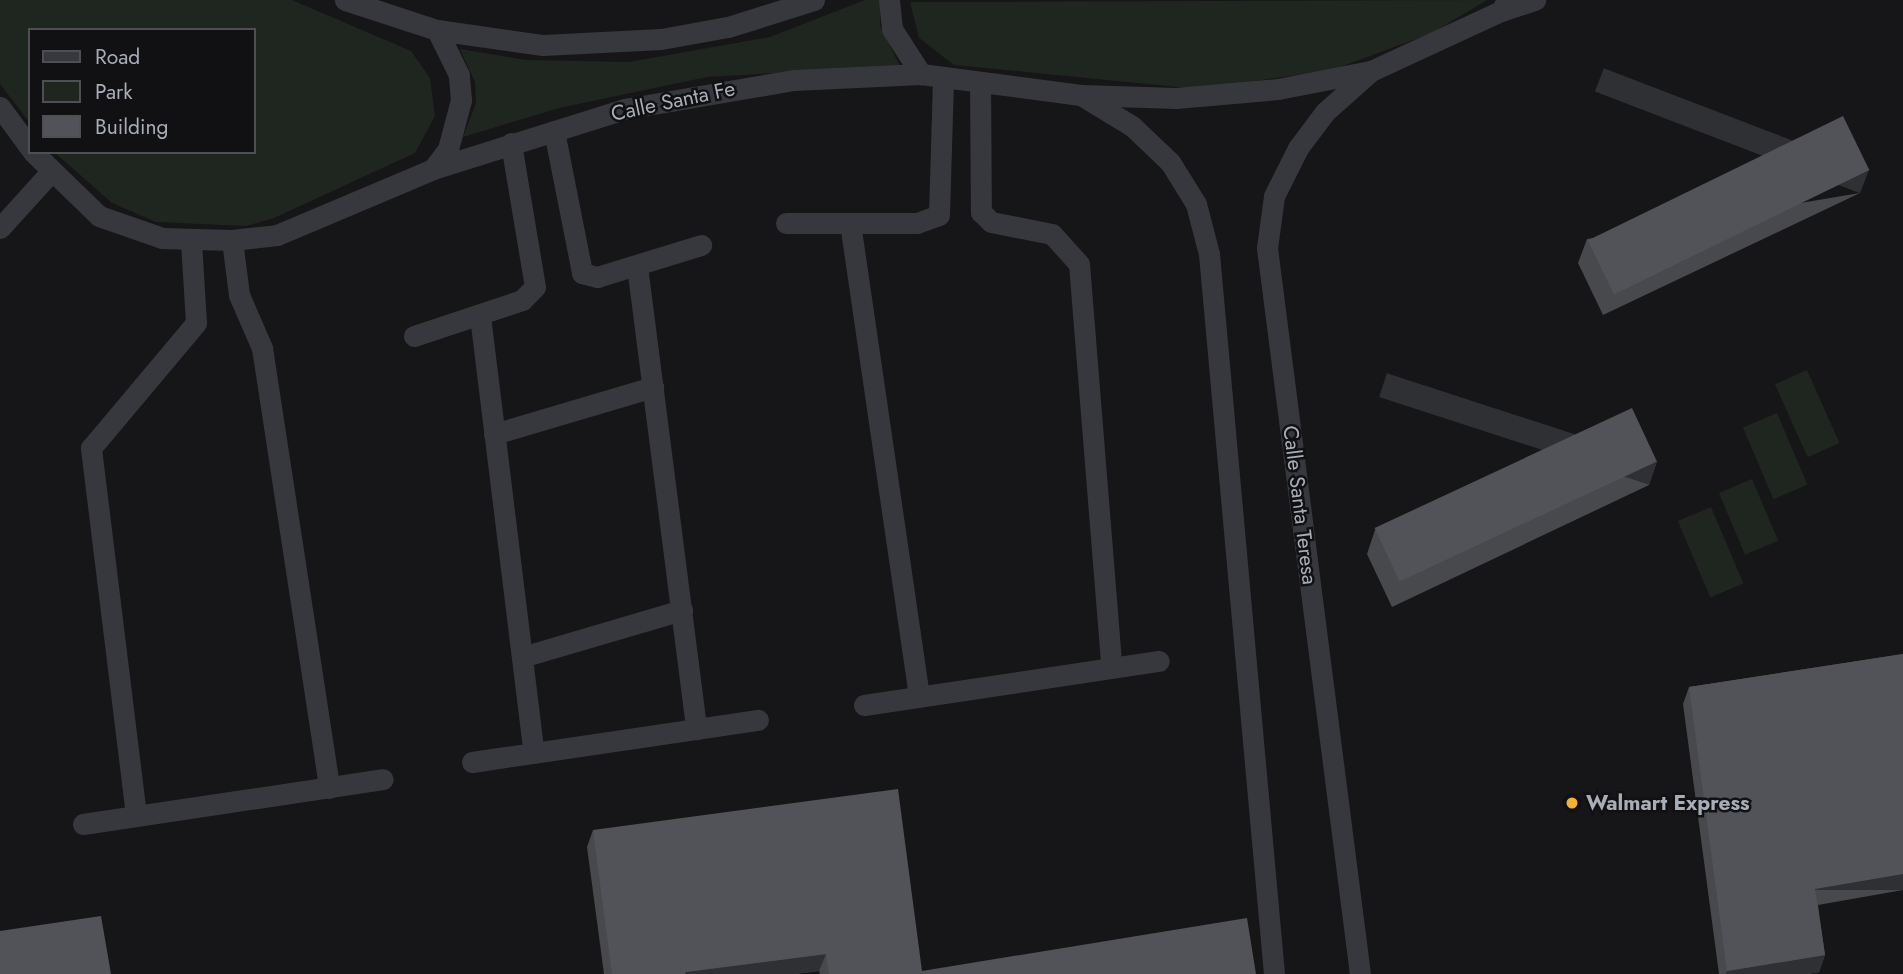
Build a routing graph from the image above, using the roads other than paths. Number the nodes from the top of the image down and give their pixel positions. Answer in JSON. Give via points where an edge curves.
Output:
{"nodes":[{"id":1,"x":345,"y":0,"type":"edge"},
{"id":2,"x":814,"y":0,"type":"edge"},
{"id":3,"x":889,"y":0,"type":"edge"},
{"id":4,"x":1535,"y":0,"type":"edge"},
{"id":5,"x":1504,"y":5,"type":"edge"},
{"id":6,"x":437,"y":30,"type":"junction"},
{"id":7,"x":1371,"y":71,"type":"junction"},
{"id":8,"x":921,"y":74,"type":"junction"},
{"id":9,"x":943,"y":79,"type":"junction"},
{"id":10,"x":980,"y":82,"type":"junction"},
{"id":11,"x":1081,"y":95,"type":"junction"},
{"id":12,"x":0,"y":107,"type":"edge"},
{"id":13,"x":554,"y":131,"type":"junction"},
{"id":14,"x":511,"y":143,"type":"junction"},
{"id":15,"x":28,"y":145,"type":"edge"},
{"id":16,"x":34,"y":154,"type":"edge"},
{"id":17,"x":433,"y":169,"type":"junction"},
{"id":18,"x":49,"y":174,"type":"junction"},
{"id":19,"x":786,"y":223,"type":"dead end"},
{"id":20,"x":850,"y":223,"type":"junction"},
{"id":21,"x":0,"y":228,"type":"edge"},
{"id":22,"x":232,"y":240,"type":"junction"},
{"id":23,"x":191,"y":241,"type":"junction"},
{"id":24,"x":701,"y":244,"type":"dead end"},
{"id":25,"x":637,"y":266,"type":"junction"},
{"id":26,"x":480,"y":316,"type":"junction"},
{"id":27,"x":414,"y":336,"type":"dead end"},
{"id":28,"x":653,"y":387,"type":"junction"},
{"id":29,"x":494,"y":434,"type":"junction"},
{"id":30,"x":682,"y":610,"type":"junction"},
{"id":31,"x":522,"y":657,"type":"junction"},
{"id":32,"x":1159,"y":661,"type":"dead end"},
{"id":33,"x":1111,"y":666,"type":"junction"},
{"id":34,"x":919,"y":696,"type":"junction"},
{"id":35,"x":864,"y":705,"type":"dead end"},
{"id":36,"x":758,"y":720,"type":"dead end"},
{"id":37,"x":696,"y":729,"type":"junction"},
{"id":38,"x":534,"y":753,"type":"junction"},
{"id":39,"x":472,"y":762,"type":"dead end"},
{"id":40,"x":383,"y":779,"type":"dead end"},
{"id":41,"x":329,"y":788,"type":"junction"},
{"id":42,"x":136,"y":816,"type":"junction"},
{"id":43,"x":83,"y":824,"type":"dead end"},
{"id":44,"x":1274,"y":974,"type":"edge"},
{"id":45,"x":1360,"y":974,"type":"edge"}],
"edges":[{"from":1,"to":6,"type":"street"},
{"from":2,"to":6,"type":"street","via":[[728,27],[603,45],[529,44]]},
{"from":3,"to":8,"type":"street","via":[[892,29]]},
{"from":4,"to":5,"type":"street"},
{"from":5,"to":7,"type":"street"},
{"from":6,"to":17,"type":"street","via":[[451,51],[461,100],[448,149]]},
{"from":7,"to":11,"type":"street","name":"Calle Santa Fe","via":[[1278,89],[1176,98]]},
{"from":7,"to":45,"type":"street","name":"Calle Santa Teresa","via":[[1325,111],[1298,148],[1274,196],[1267,248]]},
{"from":8,"to":9,"type":"street","name":"Calle Santa Fe"},
{"from":8,"to":13,"type":"street","name":"Calle Santa Fe","via":[[727,88]]},
{"from":9,"to":10,"type":"street","name":"Calle Santa Fe"},
{"from":9,"to":20,"type":"street","via":[[939,215],[917,223]]},
{"from":10,"to":11,"type":"street","name":"Calle Santa Fe"},
{"from":10,"to":33,"type":"street","via":[[981,212],[991,222],[1052,234],[1079,264]]},
{"from":11,"to":44,"type":"street","via":[[1132,127],[1170,162],[1196,204],[1209,254]]},
{"from":12,"to":15,"type":"street"},
{"from":13,"to":14,"type":"street","name":"Calle Santa Fe"},
{"from":13,"to":25,"type":"street","via":[[578,269],[597,277]]},
{"from":14,"to":17,"type":"street","name":"Calle Santa Fe"},
{"from":14,"to":26,"type":"street","via":[[535,287],[522,300]]},
{"from":16,"to":18,"type":"street","name":"Calle Santa Fe"},
{"from":17,"to":22,"type":"street","name":"Calle Santa Fe","via":[[277,235]]},
{"from":18,"to":21,"type":"street"},
{"from":18,"to":23,"type":"street","name":"Calle Santa Fe","via":[[99,216],[162,238]]},
{"from":19,"to":20,"type":"street"},
{"from":20,"to":34,"type":"street"},
{"from":22,"to":23,"type":"street","name":"Calle Santa Fe"},
{"from":22,"to":41,"type":"street","via":[[246,308],[262,348]]},
{"from":23,"to":42,"type":"street","via":[[198,309],[187,336],[91,448]]},
{"from":24,"to":25,"type":"street"},
{"from":25,"to":28,"type":"street"},
{"from":26,"to":27,"type":"street"},
{"from":26,"to":29,"type":"street"},
{"from":28,"to":29,"type":"street"},
{"from":28,"to":30,"type":"street"},
{"from":29,"to":31,"type":"street"},
{"from":30,"to":31,"type":"street"},
{"from":30,"to":37,"type":"street"},
{"from":31,"to":38,"type":"street"},
{"from":32,"to":33,"type":"street"},
{"from":33,"to":34,"type":"street"},
{"from":34,"to":35,"type":"street"},
{"from":36,"to":37,"type":"street"},
{"from":37,"to":38,"type":"street"},
{"from":38,"to":39,"type":"street"},
{"from":40,"to":41,"type":"street"},
{"from":41,"to":42,"type":"street"},
{"from":42,"to":43,"type":"street"}]}
